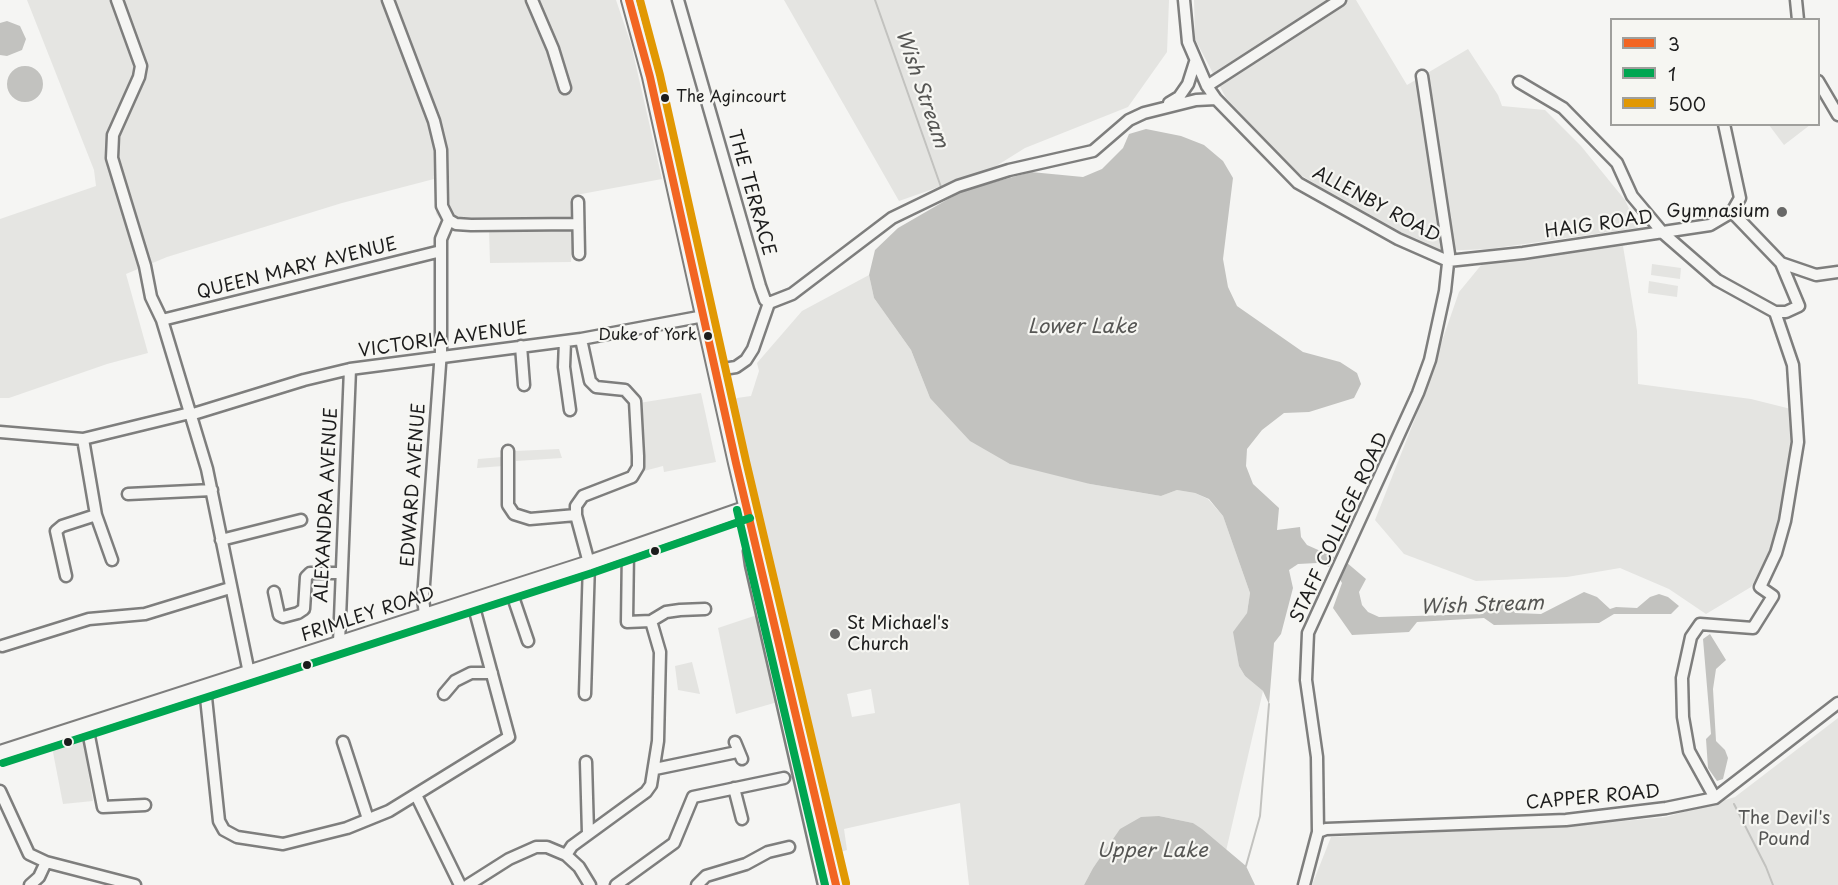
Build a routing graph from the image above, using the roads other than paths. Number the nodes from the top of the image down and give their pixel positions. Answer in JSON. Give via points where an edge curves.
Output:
{"nodes":[{"id":1,"x":117,"y":0,"type":"edge"},
{"id":2,"x":388,"y":0,"type":"edge"},
{"id":3,"x":532,"y":0,"type":"edge"},
{"id":4,"x":629,"y":0,"type":"edge"},
{"id":5,"x":678,"y":0,"type":"edge"},
{"id":6,"x":1184,"y":0,"type":"edge"},
{"id":7,"x":1340,"y":0,"type":"edge"},
{"id":8,"x":1796,"y":0,"type":"edge"},
{"id":9,"x":1798,"y":18,"type":"edge"},
{"id":10,"x":1195,"y":62,"type":"junction"},
{"id":11,"x":1422,"y":76,"type":"dead end"},
{"id":12,"x":1519,"y":82,"type":"dead end"},
{"id":13,"x":1820,"y":84,"type":"edge"},
{"id":14,"x":1207,"y":86,"type":"junction"},
{"id":15,"x":565,"y":88,"type":"dead end"},
{"id":16,"x":1216,"y":99,"type":"junction"},
{"id":17,"x":1164,"y":107,"type":"junction"},
{"id":18,"x":1838,"y":115,"type":"edge"},
{"id":19,"x":1724,"y":126,"type":"edge"},
{"id":20,"x":579,"y":202,"type":"dead end"},
{"id":21,"x":1732,"y":212,"type":"junction"},
{"id":22,"x":449,"y":220,"type":"junction"},
{"id":23,"x":578,"y":224,"type":"junction"},
{"id":24,"x":1663,"y":233,"type":"junction"},
{"id":25,"x":441,"y":251,"type":"junction"},
{"id":26,"x":579,"y":254,"type":"dead end"},
{"id":27,"x":1448,"y":261,"type":"junction"},
{"id":28,"x":1781,"y":262,"type":"junction"},
{"id":29,"x":1838,"y":272,"type":"edge"},
{"id":30,"x":769,"y":303,"type":"junction"},
{"id":31,"x":1775,"y":312,"type":"junction"},
{"id":32,"x":704,"y":316,"type":"junction"},
{"id":33,"x":161,"y":318,"type":"junction"},
{"id":34,"x":581,"y":339,"type":"junction"},
{"id":35,"x":565,"y":341,"type":"junction"},
{"id":36,"x":521,"y":346,"type":"junction"},
{"id":37,"x":440,"y":357,"type":"junction"},
{"id":38,"x":350,"y":369,"type":"junction"},
{"id":39,"x":717,"y":370,"type":"junction"},
{"id":40,"x":524,"y":385,"type":"dead end"},
{"id":41,"x":570,"y":410,"type":"dead end"},
{"id":42,"x":190,"y":414,"type":"junction"},
{"id":43,"x":0,"y":432,"type":"edge"},
{"id":44,"x":83,"y":439,"type":"junction"},
{"id":45,"x":508,"y":451,"type":"dead end"},
{"id":46,"x":212,"y":490,"type":"junction"},
{"id":47,"x":128,"y":494,"type":"dead end"},
{"id":48,"x":747,"y":508,"type":"junction"},
{"id":49,"x":96,"y":515,"type":"junction"},
{"id":50,"x":576,"y":515,"type":"junction"},
{"id":51,"x":301,"y":520,"type":"dead end"},
{"id":52,"x":221,"y":540,"type":"junction"},
{"id":53,"x":628,"y":549,"type":"junction"},
{"id":54,"x":112,"y":560,"type":"dead end"},
{"id":55,"x":589,"y":563,"type":"junction"},
{"id":56,"x":340,"y":573,"type":"junction"},
{"id":57,"x":66,"y":576,"type":"dead end"},
{"id":58,"x":230,"y":588,"type":"junction"},
{"id":59,"x":510,"y":588,"type":"junction"},
{"id":60,"x":274,"y":592,"type":"dead end"},
{"id":61,"x":472,"y":600,"type":"junction"},
{"id":62,"x":705,"y":609,"type":"dead end"},
{"id":63,"x":425,"y":615,"type":"junction"},
{"id":64,"x":651,"y":621,"type":"junction"},
{"id":65,"x":528,"y":641,"type":"dead end"},
{"id":66,"x":339,"y":643,"type":"junction"},
{"id":67,"x":2,"y":646,"type":"dead end"},
{"id":68,"x":249,"y":673,"type":"junction"},
{"id":69,"x":492,"y":673,"type":"junction"},
{"id":70,"x":660,"y":680,"type":"junction"},
{"id":71,"x":672,"y":680,"type":"dead end"},
{"id":72,"x":205,"y":688,"type":"junction"},
{"id":73,"x":444,"y":694,"type":"dead end"},
{"id":74,"x":585,"y":694,"type":"dead end"},
{"id":75,"x":1838,"y":703,"type":"edge"},
{"id":76,"x":87,"y":726,"type":"junction"},
{"id":77,"x":343,"y":742,"type":"dead end"},
{"id":78,"x":738,"y":751,"type":"dead end"},
{"id":79,"x":0,"y":753,"type":"edge"},
{"id":80,"x":586,"y":762,"type":"dead end"},
{"id":81,"x":655,"y":769,"type":"junction"},
{"id":82,"x":783,"y":778,"type":"dead end"},
{"id":83,"x":734,"y":788,"type":"junction"},
{"id":84,"x":0,"y":791,"type":"edge"},
{"id":85,"x":416,"y":795,"type":"junction"},
{"id":86,"x":1715,"y":798,"type":"junction"},
{"id":87,"x":144,"y":805,"type":"dead end"},
{"id":88,"x":368,"y":819,"type":"junction"},
{"id":89,"x":741,"y":819,"type":"dead end"},
{"id":90,"x":1318,"y":832,"type":"junction"},
{"id":91,"x":588,"y":833,"type":"junction"},
{"id":92,"x":776,"y":838,"type":"dead end"},
{"id":93,"x":566,"y":855,"type":"junction"},
{"id":94,"x":46,"y":862,"type":"junction"},
{"id":95,"x":30,"y":885,"type":"edge"},
{"id":96,"x":135,"y":885,"type":"edge"},
{"id":97,"x":460,"y":885,"type":"edge"},
{"id":98,"x":468,"y":885,"type":"edge"},
{"id":99,"x":590,"y":885,"type":"edge"},
{"id":100,"x":616,"y":885,"type":"edge"},
{"id":101,"x":697,"y":885,"type":"edge"},
{"id":102,"x":825,"y":885,"type":"edge"},
{"id":103,"x":1304,"y":885,"type":"edge"}],
"edges":[{"from":1,"to":33,"type":"street","via":[[141,66],[113,135],[112,158]]},
{"from":2,"to":22,"type":"street","via":[[434,121],[441,150],[442,206]]},
{"from":3,"to":15,"type":"street"},
{"from":4,"to":32,"type":"main road"},
{"from":5,"to":30,"type":"street","name":"THE TERRACE","via":[[760,286]]},
{"from":6,"to":10,"type":"street","via":[[1188,42]]},
{"from":7,"to":14,"type":"street"},
{"from":8,"to":9,"type":"street"},
{"from":10,"to":14,"type":"street"},
{"from":10,"to":17,"type":"street","via":[[1188,84],[1179,97]]},
{"from":11,"to":27,"type":"street","name":"STAFF COLLEGE ROAD"},
{"from":12,"to":24,"type":"street","via":[[1563,108],[1617,163],[1632,196]]},
{"from":13,"to":18,"type":"street"},
{"from":14,"to":16,"type":"street"},
{"from":16,"to":17,"type":"street"},
{"from":16,"to":27,"type":"street","name":"ALLENBY ROAD","via":[[1298,183],[1398,239]]},
{"from":17,"to":30,"type":"street","via":[[1129,120],[1093,151],[958,186],[892,218],[792,294]]},
{"from":19,"to":21,"type":"street","via":[[1740,198]]},
{"from":20,"to":23,"type":"street"},
{"from":21,"to":24,"type":"street","name":"HAIG ROAD","via":[[1710,225]]},
{"from":21,"to":28,"type":"street"},
{"from":22,"to":23,"type":"street","via":[[471,225]]},
{"from":22,"to":25,"type":"street","via":[[443,231]]},
{"from":23,"to":26,"type":"street"},
{"from":24,"to":27,"type":"street","name":"HAIG ROAD"},
{"from":24,"to":31,"type":"street","via":[[1717,280]]},
{"from":25,"to":33,"type":"street","name":"QUEEN MARY AVENUE"},
{"from":25,"to":37,"type":"street"},
{"from":27,"to":90,"type":"street","name":"STAFF COLLEGE ROAD","via":[[1430,360],[1393,452],[1308,633],[1306,680],[1317,757]]},
{"from":28,"to":29,"type":"street","via":[[1816,275]]},
{"from":28,"to":31,"type":"street","via":[[1798,306]]},
{"from":30,"to":39,"type":"street","via":[[746,360],[736,367]]},
{"from":31,"to":86,"type":"street","via":[[1793,365],[1797,442],[1785,521],[1760,587],[1773,596],[1752,628],[1700,624],[1688,646],[1682,678],[1689,751]]},
{"from":32,"to":34,"type":"street","name":"VICTORIA AVENUE"},
{"from":32,"to":39,"type":"main road"},
{"from":33,"to":42,"type":"street"},
{"from":34,"to":35,"type":"street","name":"VICTORIA AVENUE"},
{"from":34,"to":50,"type":"street","via":[[590,381],[596,387],[625,390],[634,401],[638,467],[627,481],[583,496],[578,500]]},
{"from":35,"to":36,"type":"street","name":"VICTORIA AVENUE"},
{"from":35,"to":41,"type":"street"},
{"from":36,"to":37,"type":"street","name":"VICTORIA AVENUE"},
{"from":36,"to":40,"type":"street"},
{"from":37,"to":38,"type":"street","name":"VICTORIA AVENUE"},
{"from":37,"to":63,"type":"street","name":"EDWARD AVENUE"},
{"from":38,"to":42,"type":"street","name":"VICTORIA AVENUE"},
{"from":38,"to":56,"type":"street","name":"ALEXANDRA AVENUE"},
{"from":39,"to":48,"type":"main road"},
{"from":42,"to":44,"type":"street","name":"VICTORIA AVENUE"},
{"from":42,"to":46,"type":"street"},
{"from":43,"to":44,"type":"street","name":"VICTORIA AVENUE"},
{"from":44,"to":49,"type":"street"},
{"from":45,"to":50,"type":"street","via":[[508,505],[514,514],[530,519]]},
{"from":46,"to":47,"type":"street"},
{"from":46,"to":52,"type":"street"},
{"from":48,"to":53,"type":"main road","name":"FRIMLEY ROAD"},
{"from":48,"to":102,"type":"main road"},
{"from":49,"to":54,"type":"street"},
{"from":49,"to":57,"type":"street","via":[[56,531]]},
{"from":50,"to":55,"type":"street"},
{"from":51,"to":52,"type":"street"},
{"from":52,"to":58,"type":"street"},
{"from":53,"to":55,"type":"main road","name":"FRIMLEY ROAD"},
{"from":53,"to":64,"type":"street","via":[[627,622]]},
{"from":55,"to":59,"type":"main road","name":"FRIMLEY ROAD"},
{"from":55,"to":74,"type":"street"},
{"from":56,"to":60,"type":"street","via":[[310,573],[306,577],[304,609],[298,613],[279,615]]},
{"from":56,"to":66,"type":"street","name":"ALEXANDRA AVENUE"},
{"from":58,"to":67,"type":"street","via":[[145,614],[89,619]]},
{"from":58,"to":68,"type":"street"},
{"from":59,"to":61,"type":"main road","name":"FRIMLEY ROAD"},
{"from":59,"to":65,"type":"street"},
{"from":61,"to":63,"type":"main road","name":"FRIMLEY ROAD"},
{"from":61,"to":69,"type":"street"},
{"from":62,"to":64,"type":"street","via":[[666,612]]},
{"from":63,"to":66,"type":"main road","name":"FRIMLEY ROAD"},
{"from":64,"to":70,"type":"street","via":[[660,645]]},
{"from":66,"to":68,"type":"main road","name":"FRIMLEY ROAD"},
{"from":68,"to":72,"type":"main road","name":"FRIMLEY ROAD"},
{"from":69,"to":73,"type":"street","via":[[471,673],[455,681]]},
{"from":69,"to":85,"type":"street","via":[[509,737]]},
{"from":70,"to":71,"type":"street"},
{"from":70,"to":81,"type":"street"},
{"from":72,"to":76,"type":"main road","name":"FRIMLEY ROAD"},
{"from":72,"to":88,"type":"street","via":[[219,821],[224,830],[237,837],[283,844]]},
{"from":75,"to":86,"type":"street","name":"CAPPER ROAD"},
{"from":76,"to":79,"type":"main road","name":"FRIMLEY ROAD"},
{"from":76,"to":87,"type":"street","via":[[103,807]]},
{"from":77,"to":88,"type":"street"},
{"from":78,"to":81,"type":"street"},
{"from":80,"to":91,"type":"street"},
{"from":81,"to":91,"type":"street","via":[[646,792]]},
{"from":82,"to":83,"type":"street"},
{"from":83,"to":89,"type":"street"},
{"from":83,"to":100,"type":"street","via":[[693,797],[674,843]]},
{"from":84,"to":94,"type":"street","via":[[29,854]]},
{"from":85,"to":88,"type":"street"},
{"from":85,"to":97,"type":"street"},
{"from":86,"to":90,"type":"street","name":"CAPPER ROAD","via":[[1566,820]]},
{"from":90,"to":103,"type":"street","name":"STAFF COLLEGE ROAD"},
{"from":91,"to":93,"type":"street"},
{"from":92,"to":101,"type":"street","via":[[784,848],[706,876]]},
{"from":93,"to":98,"type":"street","via":[[547,847],[530,849]]},
{"from":93,"to":99,"type":"street"},
{"from":94,"to":95,"type":"street"},
{"from":94,"to":96,"type":"street"}]}
